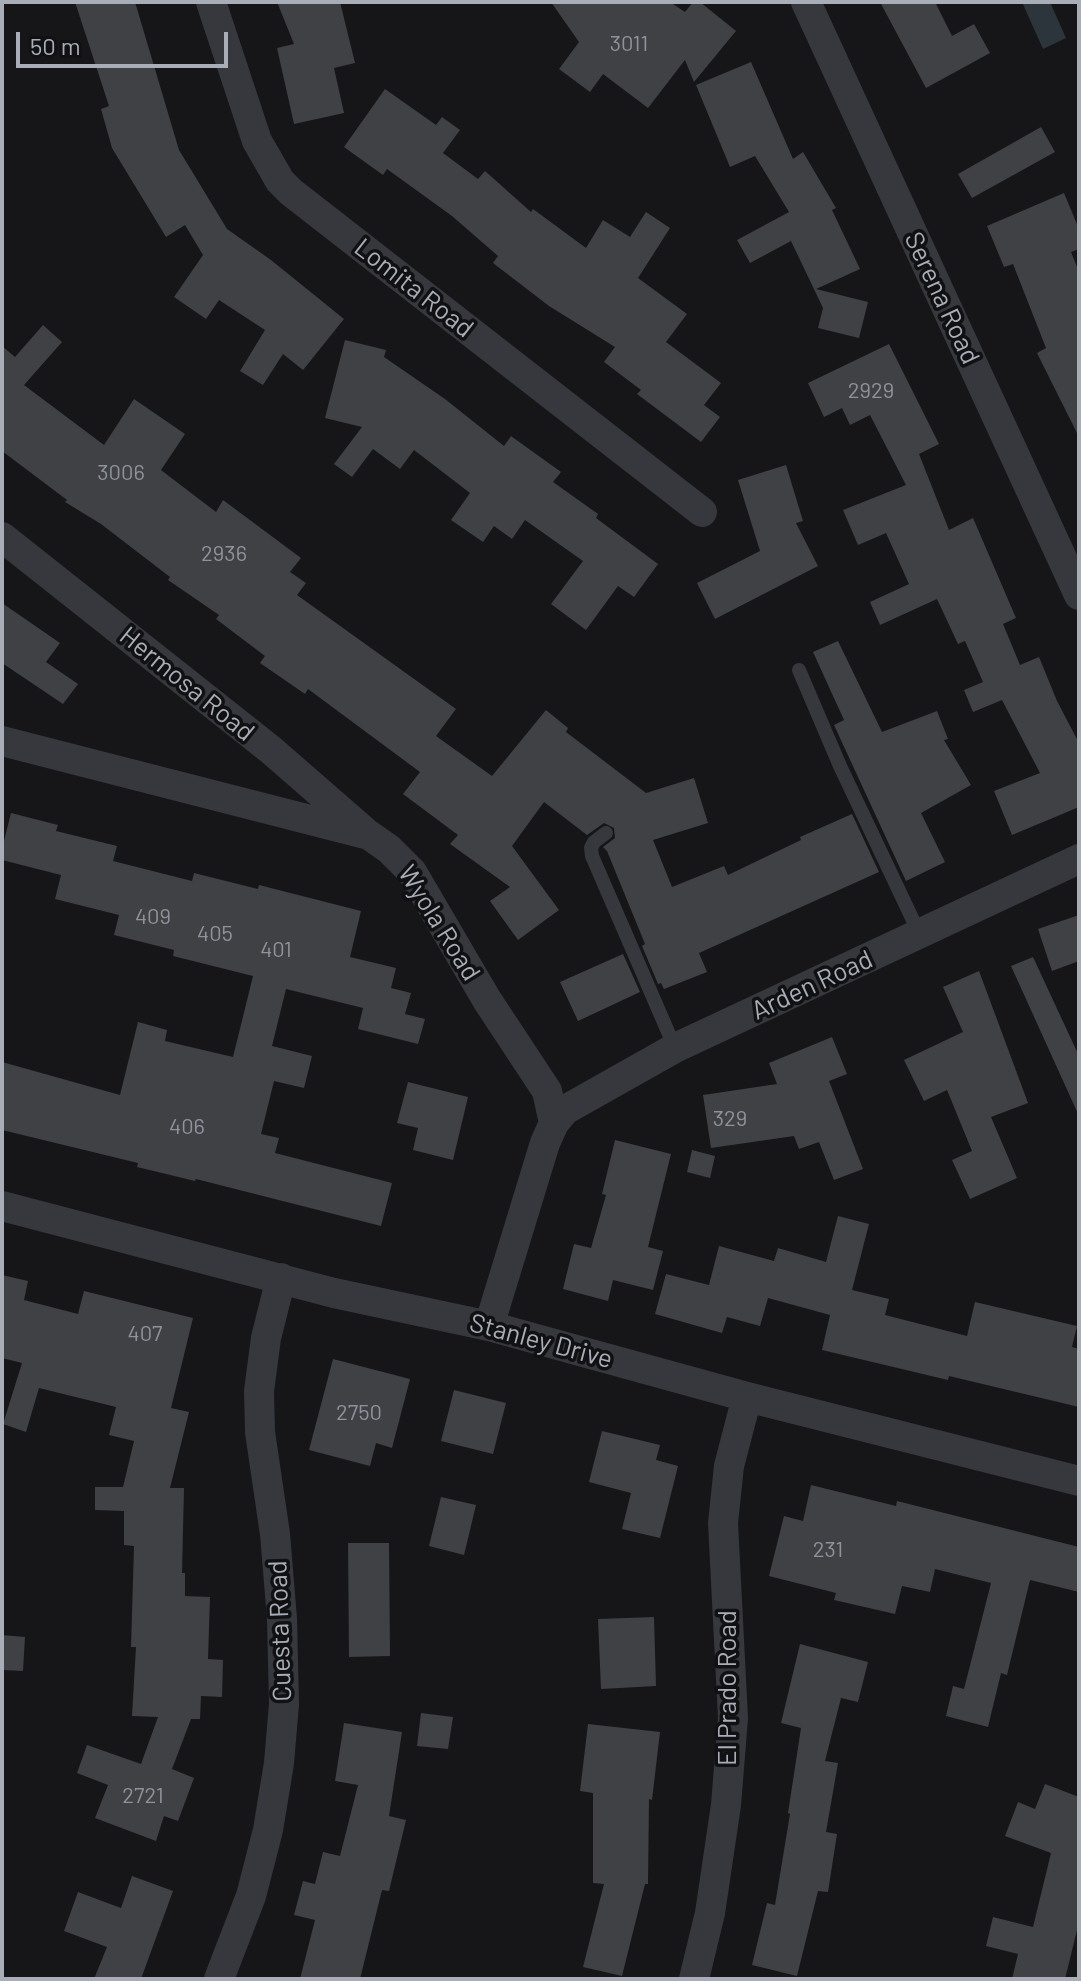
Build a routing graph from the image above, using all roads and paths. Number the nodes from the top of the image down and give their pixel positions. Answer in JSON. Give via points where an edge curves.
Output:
{"nodes":[{"id":1,"x":211,"y":2,"type":"edge"},
{"id":2,"x":806,"y":2,"type":"edge"},
{"id":3,"x":702,"y":512,"type":"dead end"},
{"id":4,"x":2,"y":537,"type":"edge"},
{"id":5,"x":1079,"y":595,"type":"edge"},
{"id":6,"x":799,"y":670,"type":"dead end"},
{"id":7,"x":2,"y":741,"type":"edge"},
{"id":8,"x":606,"y":833,"type":"dead end"},
{"id":9,"x":369,"y":835,"type":"junction"},
{"id":10,"x":1079,"y":859,"type":"edge"},
{"id":11,"x":920,"y":935,"type":"junction"},
{"id":12,"x":675,"y":1048,"type":"junction"},
{"id":13,"x":554,"y":1123,"type":"junction"},
{"id":14,"x":2,"y":1206,"type":"edge"},
{"id":15,"x":281,"y":1278,"type":"junction"},
{"id":16,"x":489,"y":1326,"type":"junction"},
{"id":17,"x":747,"y":1397,"type":"junction"},
{"id":18,"x":1079,"y":1481,"type":"edge"},
{"id":19,"x":219,"y":1979,"type":"edge"},
{"id":20,"x":694,"y":1979,"type":"edge"}],
"edges":[{"from":1,"to":3,"type":"street","name":"Lomita Road","via":[[257,141],[280,181]]},
{"from":2,"to":5,"type":"street","name":"Serena Road"},
{"from":4,"to":9,"type":"street","name":"Hermosa Road","via":[[271,750]]},
{"from":6,"to":11,"type":"lane"},
{"from":7,"to":9,"type":"street","name":"Wyola Road"},
{"from":8,"to":12,"type":"lane","via":[[594,842],[592,856]]},
{"from":9,"to":13,"type":"street","name":"Wyola Road","via":[[412,872],[547,1091]]},
{"from":10,"to":11,"type":"street","name":"Arden Road"},
{"from":11,"to":12,"type":"street","name":"Arden Road"},
{"from":12,"to":13,"type":"street","name":"Arden Road","via":[[565,1110]]},
{"from":13,"to":16,"type":"street"},
{"from":14,"to":15,"type":"street","name":"Stanley Drive"},
{"from":15,"to":16,"type":"street","name":"Stanley Drive"},
{"from":15,"to":19,"type":"street","name":"Cuesta Road","via":[[259,1391],[282,1619],[284,1704],[268,1830],[251,1896]]},
{"from":16,"to":17,"type":"street","name":"Stanley Drive"},
{"from":17,"to":18,"type":"street","name":"Stanley Drive"},
{"from":17,"to":20,"type":"street","name":"El Prado Road","via":[[729,1466],[723,1523],[733,1718],[726,1805]]}]}
